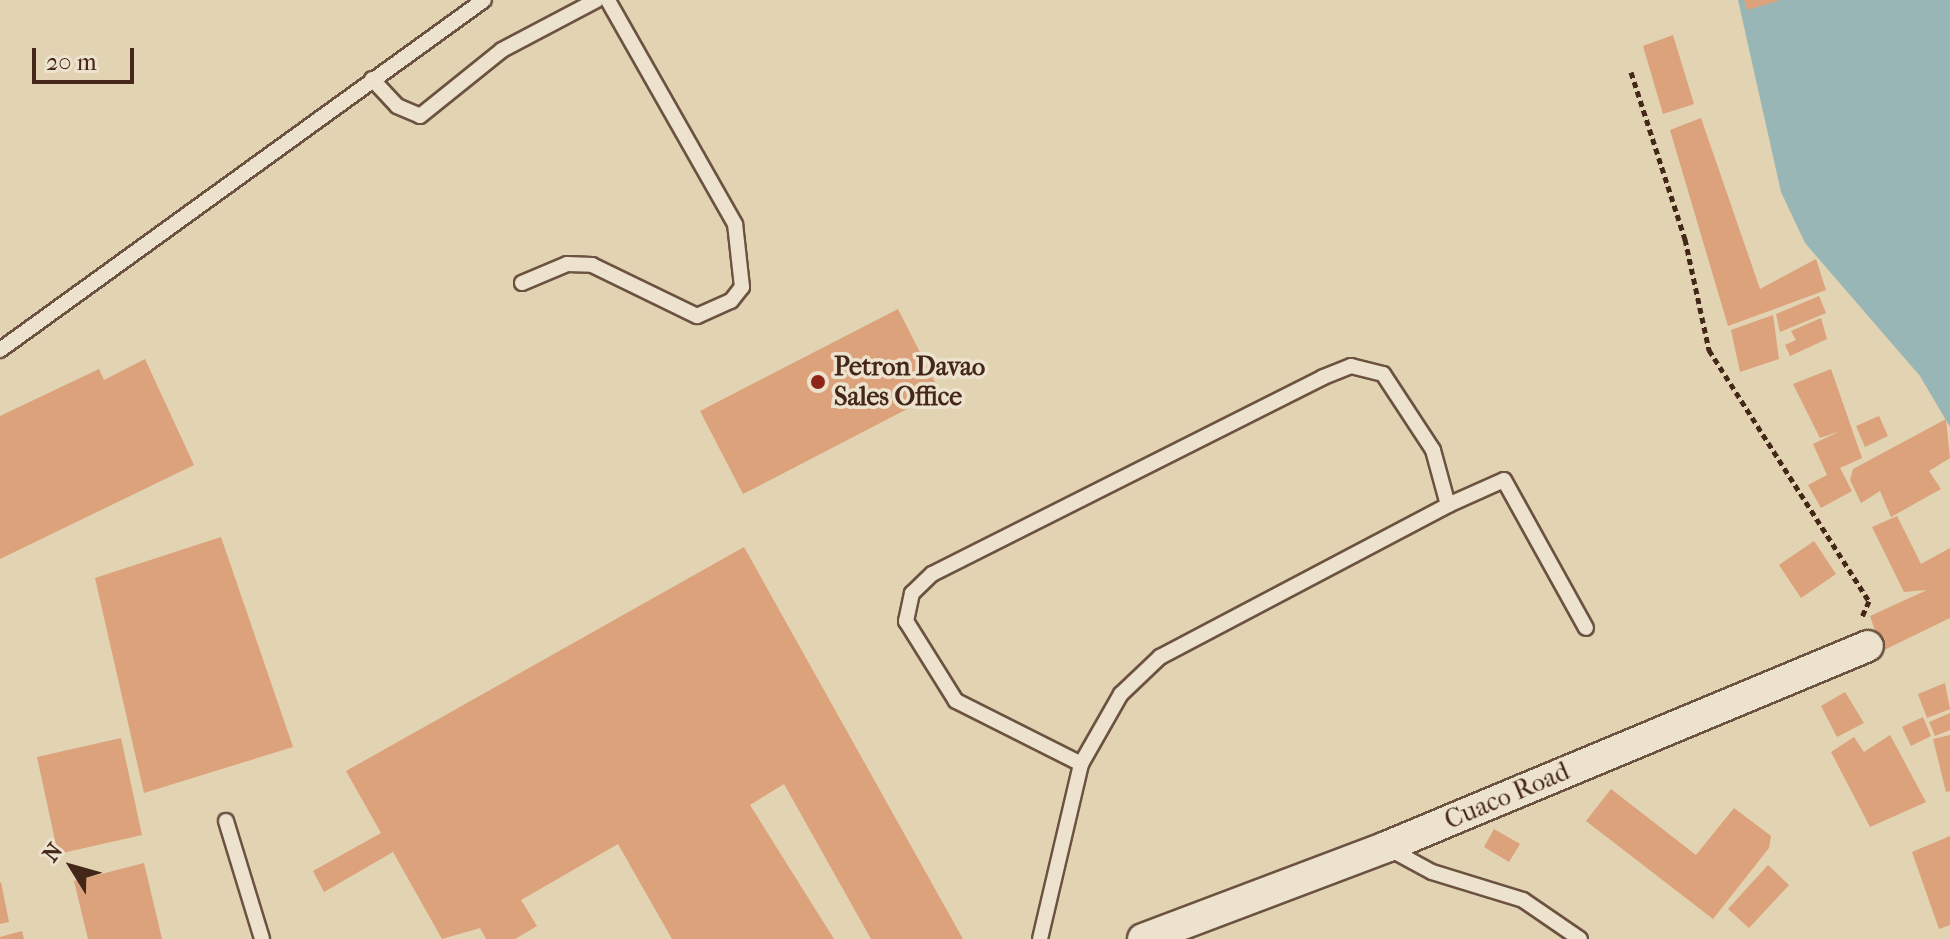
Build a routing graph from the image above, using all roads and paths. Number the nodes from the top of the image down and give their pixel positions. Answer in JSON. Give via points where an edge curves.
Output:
{"nodes":[{"id":1,"x":484,"y":0,"type":"edge"},
{"id":2,"x":597,"y":0,"type":"edge"},
{"id":3,"x":608,"y":0,"type":"edge"},
{"id":4,"x":1631,"y":72,"type":"dead end"},
{"id":5,"x":372,"y":79,"type":"junction"},
{"id":6,"x":522,"y":283,"type":"dead end"},
{"id":7,"x":0,"y":350,"type":"edge"},
{"id":8,"x":1448,"y":505,"type":"junction"},
{"id":9,"x":1586,"y":628,"type":"dead end"},
{"id":10,"x":1868,"y":646,"type":"joint"},
{"id":11,"x":1081,"y":764,"type":"junction"},
{"id":12,"x":226,"y":821,"type":"dead end"},
{"id":13,"x":1386,"y":847,"type":"junction"},
{"id":14,"x":262,"y":939,"type":"edge"},
{"id":15,"x":1040,"y":939,"type":"edge"},
{"id":16,"x":1143,"y":939,"type":"edge"},
{"id":17,"x":1580,"y":939,"type":"edge"}],
"edges":[{"from":1,"to":5,"type":"lane"},
{"from":2,"to":5,"type":"lane","via":[[513,43],[420,116],[397,106]]},
{"from":3,"to":6,"type":"lane","via":[[735,224],[742,287],[731,301],[697,316],[592,265],[567,264]]},
{"from":4,"to":10,"type":"path","via":[[1685,239],[1709,350],[1869,601],[1861,612]]},
{"from":5,"to":7,"type":"lane"},
{"from":8,"to":9,"type":"lane","via":[[1504,480]]},
{"from":8,"to":11,"type":"lane","via":[[1160,657],[1121,694]]},
{"from":8,"to":11,"type":"lane","via":[[1433,450],[1398,389],[1369,366],[1351,366],[932,574],[907,600],[906,621],[942,685],[979,716]]},
{"from":10,"to":13,"type":"street","name":"Cuaco Road"},
{"from":11,"to":15,"type":"lane"},
{"from":12,"to":14,"type":"lane"},
{"from":13,"to":16,"type":"street","name":"Cuaco Road"},
{"from":13,"to":17,"type":"lane","via":[[1432,872],[1523,900]]}]}
